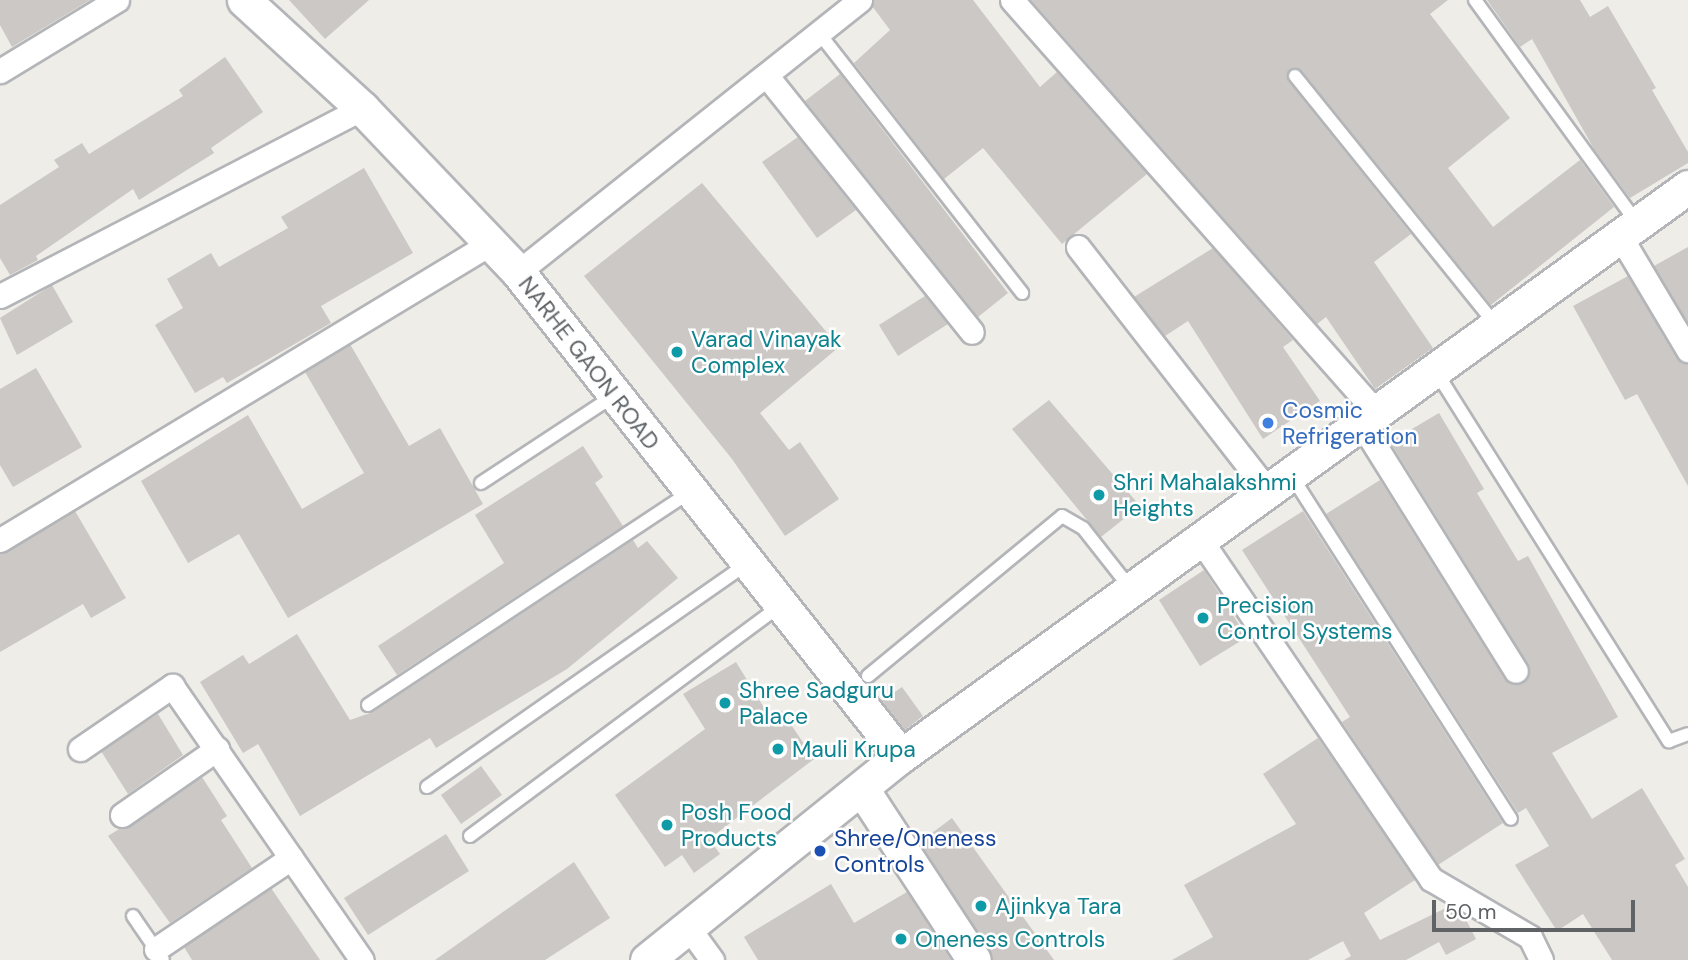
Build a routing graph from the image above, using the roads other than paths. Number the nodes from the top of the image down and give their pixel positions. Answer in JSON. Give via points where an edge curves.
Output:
{"nodes":[{"id":1,"x":117,"y":0,"type":"edge"},
{"id":2,"x":244,"y":0,"type":"edge"},
{"id":3,"x":860,"y":0,"type":"edge"},
{"id":4,"x":1012,"y":0,"type":"edge"},
{"id":5,"x":1475,"y":0,"type":"edge"},
{"id":6,"x":819,"y":33,"type":"junction"},
{"id":7,"x":0,"y":71,"type":"edge"},
{"id":8,"x":765,"y":75,"type":"junction"},
{"id":9,"x":1295,"y":76,"type":"dead end"},
{"id":10,"x":362,"y":108,"type":"junction"},
{"id":11,"x":1688,"y":187,"type":"edge"},
{"id":12,"x":1628,"y":230,"type":"junction"},
{"id":13,"x":491,"y":243,"type":"junction"},
{"id":14,"x":1078,"y":247,"type":"dead end"},
{"id":15,"x":518,"y":272,"type":"junction"},
{"id":16,"x":1022,"y":293,"type":"dead end"},
{"id":17,"x":0,"y":296,"type":"edge"},
{"id":18,"x":1496,"y":325,"type":"junction"},
{"id":19,"x":972,"y":332,"type":"dead end"},
{"id":20,"x":1688,"y":350,"type":"edge"},
{"id":21,"x":1435,"y":369,"type":"junction"},
{"id":22,"x":615,"y":395,"type":"junction"},
{"id":23,"x":1369,"y":418,"type":"junction"},
{"id":24,"x":481,"y":483,"type":"dead end"},
{"id":25,"x":1279,"y":483,"type":"junction"},
{"id":26,"x":691,"y":491,"type":"junction"},
{"id":27,"x":1200,"y":539,"type":"junction"},
{"id":28,"x":0,"y":540,"type":"edge"},
{"id":29,"x":748,"y":563,"type":"junction"},
{"id":30,"x":1131,"y":589,"type":"junction"},
{"id":31,"x":782,"y":605,"type":"junction"},
{"id":32,"x":1516,"y":671,"type":"dead end"},
{"id":33,"x":868,"y":676,"type":"dead end"},
{"id":34,"x":368,"y":705,"type":"dead end"},
{"id":35,"x":1688,"y":734,"type":"edge"},
{"id":36,"x":217,"y":749,"type":"junction"},
{"id":37,"x":80,"y":750,"type":"dead end"},
{"id":38,"x":901,"y":756,"type":"junction"},
{"id":39,"x":427,"y":787,"type":"dead end"},
{"id":40,"x":862,"y":789,"type":"junction"},
{"id":41,"x":122,"y":815,"type":"dead end"},
{"id":42,"x":1511,"y":819,"type":"dead end"},
{"id":43,"x":470,"y":836,"type":"dead end"},
{"id":44,"x":291,"y":858,"type":"junction"},
{"id":45,"x":132,"y":916,"type":"dead end"},
{"id":46,"x":688,"y":927,"type":"junction"},
{"id":47,"x":159,"y":955,"type":"edge"},
{"id":48,"x":352,"y":956,"type":"edge"},
{"id":49,"x":647,"y":960,"type":"edge"},
{"id":50,"x":712,"y":960,"type":"edge"},
{"id":51,"x":974,"y":960,"type":"edge"},
{"id":52,"x":1541,"y":960,"type":"edge"}],
"edges":[{"from":1,"to":7,"type":"street"},
{"from":2,"to":10,"type":"street","name":"NARHE GAON ROAD"},
{"from":3,"to":6,"type":"street"},
{"from":4,"to":23,"type":"street"},
{"from":5,"to":12,"type":"lane"},
{"from":6,"to":8,"type":"street"},
{"from":6,"to":16,"type":"lane"},
{"from":8,"to":15,"type":"street"},
{"from":8,"to":19,"type":"street"},
{"from":9,"to":18,"type":"lane"},
{"from":10,"to":13,"type":"street","name":"NARHE GAON ROAD"},
{"from":10,"to":17,"type":"street"},
{"from":11,"to":12,"type":"street"},
{"from":12,"to":18,"type":"street"},
{"from":12,"to":20,"type":"street"},
{"from":13,"to":15,"type":"street","name":"NARHE GAON ROAD"},
{"from":13,"to":28,"type":"street"},
{"from":14,"to":25,"type":"street"},
{"from":15,"to":22,"type":"street","name":"NARHE GAON ROAD"},
{"from":18,"to":21,"type":"street"},
{"from":21,"to":23,"type":"street"},
{"from":21,"to":35,"type":"lane","via":[[1669,741]]},
{"from":22,"to":24,"type":"lane"},
{"from":22,"to":26,"type":"street","name":"NARHE GAON ROAD"},
{"from":23,"to":25,"type":"street"},
{"from":23,"to":32,"type":"street"},
{"from":25,"to":27,"type":"street"},
{"from":25,"to":42,"type":"lane"},
{"from":26,"to":29,"type":"street","name":"NARHE GAON ROAD"},
{"from":26,"to":34,"type":"lane"},
{"from":27,"to":30,"type":"street"},
{"from":27,"to":52,"type":"street","via":[[1431,879],[1530,937]]},
{"from":29,"to":31,"type":"street","name":"NARHE GAON ROAD"},
{"from":29,"to":39,"type":"lane"},
{"from":30,"to":33,"type":"lane","via":[[1083,527],[1062,516]]},
{"from":30,"to":38,"type":"street"},
{"from":31,"to":38,"type":"street","name":"NARHE GAON ROAD"},
{"from":31,"to":43,"type":"lane"},
{"from":36,"to":37,"type":"street","via":[[172,686]]},
{"from":36,"to":41,"type":"street"},
{"from":36,"to":44,"type":"street"},
{"from":38,"to":40,"type":"street"},
{"from":40,"to":46,"type":"street"},
{"from":40,"to":51,"type":"street"},
{"from":44,"to":47,"type":"street"},
{"from":44,"to":48,"type":"street"},
{"from":45,"to":47,"type":"lane"},
{"from":46,"to":49,"type":"street"},
{"from":46,"to":50,"type":"street"}]}
